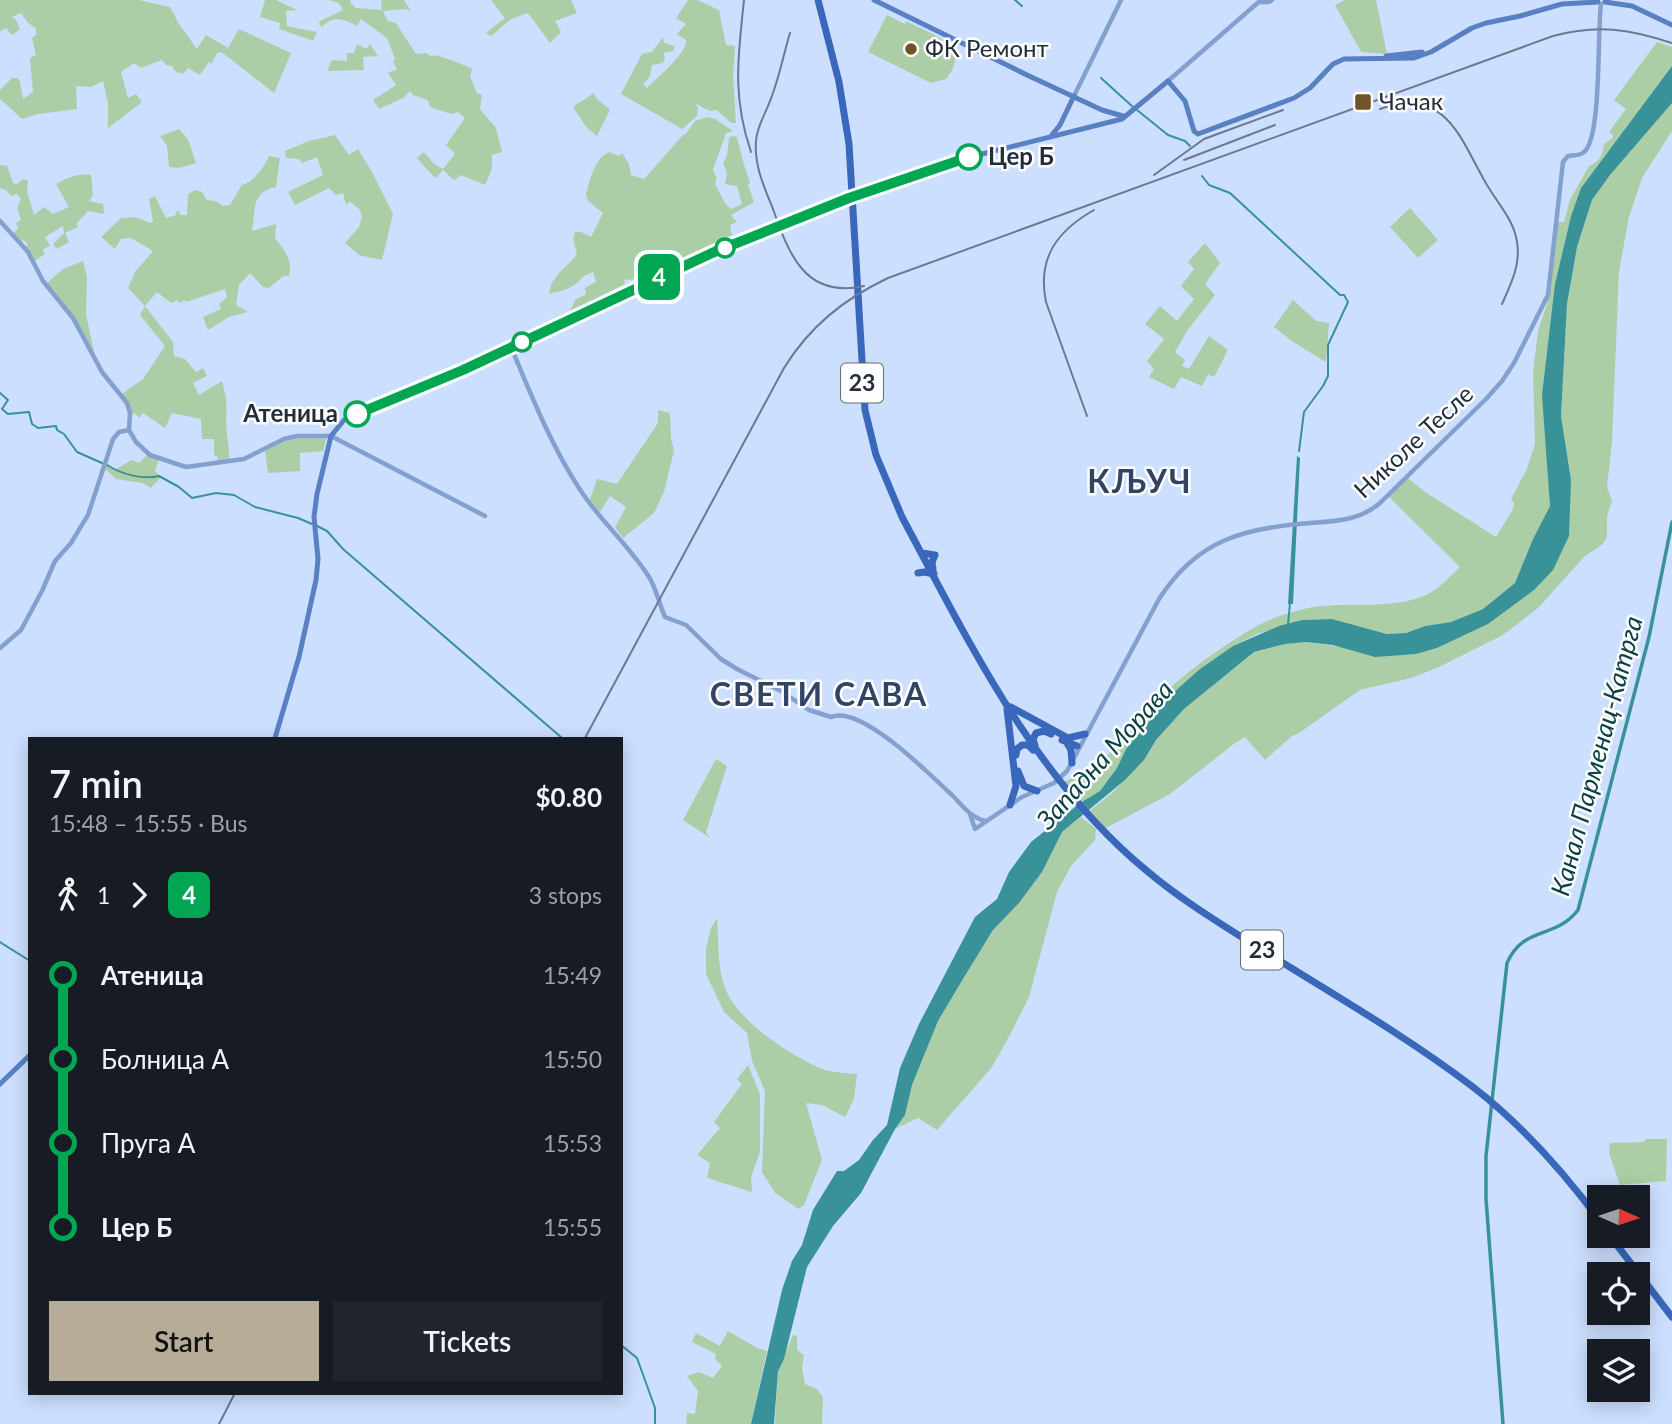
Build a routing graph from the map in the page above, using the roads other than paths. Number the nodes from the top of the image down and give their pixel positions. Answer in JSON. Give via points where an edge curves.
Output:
{"nodes":[{"id":1,"x":818,"y":0,"type":"edge"},
{"id":2,"x":874,"y":0,"type":"edge"},
{"id":3,"x":1121,"y":0,"type":"edge"},
{"id":4,"x":1272,"y":0,"type":"edge"},
{"id":5,"x":1565,"y":0,"type":"edge"},
{"id":6,"x":1263,"y":1,"type":"edge"},
{"id":7,"x":1603,"y":1,"type":"edge"},
{"id":8,"x":1671,"y":23,"type":"edge"},
{"id":9,"x":1094,"y":53,"type":"junction"},
{"id":10,"x":1360,"y":56,"type":"junction"},
{"id":11,"x":1168,"y":81,"type":"junction"},
{"id":12,"x":1076,"y":89,"type":"junction"},
{"id":13,"x":1065,"y":92,"type":"junction"},
{"id":14,"x":1078,"y":98,"type":"junction"},
{"id":15,"x":1070,"y":104,"type":"junction"},
{"id":16,"x":1102,"y":110,"type":"junction"},
{"id":17,"x":1065,"y":116,"type":"junction"},
{"id":18,"x":1126,"y":116,"type":"junction"},
{"id":19,"x":1097,"y":124,"type":"junction"},
{"id":20,"x":1073,"y":131,"type":"junction"},
{"id":21,"x":1050,"y":137,"type":"junction"},
{"id":22,"x":0,"y":221,"type":"edge"},
{"id":23,"x":511,"y":347,"type":"junction"},
{"id":24,"x":129,"y":430,"type":"junction"},
{"id":25,"x":331,"y":436,"type":"junction"},
{"id":26,"x":485,"y":516,"type":"dead end"},
{"id":27,"x":918,"y":573,"type":"dead end"},
{"id":28,"x":934,"y":574,"type":"junction"},
{"id":29,"x":0,"y":648,"type":"edge"},
{"id":30,"x":1005,"y":702,"type":"junction"},
{"id":31,"x":1085,"y":734,"type":"junction"},
{"id":32,"x":275,"y":737,"type":"edge"},
{"id":33,"x":1067,"y":741,"type":"junction"},
{"id":34,"x":1078,"y":747,"type":"junction"},
{"id":35,"x":1037,"y":752,"type":"junction"},
{"id":36,"x":1072,"y":763,"type":"junction"},
{"id":37,"x":1019,"y":784,"type":"junction"},
{"id":38,"x":1037,"y":790,"type":"junction"},
{"id":39,"x":1023,"y":796,"type":"junction"},
{"id":40,"x":1010,"y":804,"type":"junction"},
{"id":41,"x":970,"y":814,"type":"junction"},
{"id":42,"x":986,"y":821,"type":"junction"},
{"id":43,"x":28,"y":1057,"type":"edge"},
{"id":44,"x":0,"y":1084,"type":"edge"},
{"id":45,"x":1587,"y":1205,"type":"edge"},
{"id":46,"x":1620,"y":1248,"type":"edge"},
{"id":47,"x":1672,"y":1317,"type":"edge"}],
"edges":[{"from":1,"to":28,"type":"main road","number":"23","via":[[838,78],[850,152],[869,431],[893,499],[922,553],[935,555]]},
{"from":2,"to":13,"type":"main road"},
{"from":3,"to":9,"type":"street"},
{"from":4,"to":6,"type":"street"},
{"from":5,"to":10,"type":"main road","via":[[1471,25],[1418,53]]},
{"from":6,"to":11,"type":"street"},
{"from":7,"to":8,"type":"main road","via":[[1632,6]]},
{"from":7,"to":10,"type":"main road","via":[[1562,4],[1484,23],[1414,58]]},
{"from":7,"to":31,"type":"street","name":"Николе Тесле","via":[[1594,131],[1586,152],[1568,156],[1563,162],[1548,295],[1502,381],[1374,508],[1348,520],[1252,530],[1200,554],[1173,578],[1159,599]]},
{"from":9,"to":12,"type":"street"},
{"from":9,"to":14,"type":"street"},
{"from":10,"to":11,"type":"main road","via":[[1334,60],[1288,98],[1194,131],[1185,101]]},
{"from":11,"to":18,"type":"main road"},
{"from":12,"to":13,"type":"main road"},
{"from":12,"to":14,"type":"street"},
{"from":13,"to":14,"type":"main road"},
{"from":13,"to":15,"type":"main road"},
{"from":14,"to":15,"type":"main road"},
{"from":14,"to":16,"type":"main road"},
{"from":15,"to":17,"type":"main road"},
{"from":16,"to":18,"type":"main road"},
{"from":16,"to":19,"type":"main road","via":[[1105,117]]},
{"from":17,"to":20,"type":"main road","via":[[1065,126]]},
{"from":17,"to":21,"type":"main road"},
{"from":18,"to":19,"type":"main road"},
{"from":19,"to":20,"type":"main road"},
{"from":20,"to":21,"type":"main road"},
{"from":21,"to":23,"type":"main road","via":[[946,163],[849,198],[700,259]]},
{"from":22,"to":24,"type":"street","via":[[27,252],[73,318],[102,372],[125,400]]},
{"from":23,"to":25,"type":"main road","via":[[349,417]]},
{"from":23,"to":41,"type":"street","via":[[578,487],[643,568],[664,615],[687,625],[729,664],[804,707],[831,717],[838,713],[849,716],[881,734]]},
{"from":24,"to":25,"type":"street","via":[[150,455],[186,467],[244,459],[297,436]]},
{"from":24,"to":29,"type":"street","via":[[113,439],[88,515],[55,561],[21,630]]},
{"from":25,"to":26,"type":"street"},
{"from":25,"to":32,"type":"main road","via":[[316,498],[317,570],[309,618]]},
{"from":27,"to":28,"type":"main road"},
{"from":28,"to":30,"type":"main road","number":"23"},
{"from":30,"to":33,"type":"main road"},
{"from":30,"to":35,"type":"main road","number":"23"},
{"from":30,"to":37,"type":"main road"},
{"from":31,"to":33,"type":"main road"},
{"from":31,"to":34,"type":"street","name":"Николе Тесле"},
{"from":33,"to":34,"type":"main road"},
{"from":33,"to":35,"type":"main road","via":[[1038,732],[1033,740]]},
{"from":33,"to":36,"type":"main road"},
{"from":34,"to":36,"type":"street","name":"Николе Тесле"},
{"from":35,"to":37,"type":"main road","via":[[1027,745],[1017,748]]},
{"from":35,"to":45,"type":"main road","number":"23","via":[[1107,835],[1148,873],[1431,1057],[1492,1102],[1550,1158]]},
{"from":36,"to":38,"type":"street","name":"Николе Тесле","via":[[1054,783]]},
{"from":37,"to":38,"type":"main road"},
{"from":37,"to":39,"type":"main road"},
{"from":37,"to":40,"type":"main road"},
{"from":38,"to":39,"type":"street"},
{"from":39,"to":40,"type":"street"},
{"from":40,"to":42,"type":"street"},
{"from":41,"to":42,"type":"street"},
{"from":41,"to":42,"type":"street","via":[[975,829]]},
{"from":43,"to":44,"type":"main road"},
{"from":46,"to":47,"type":"main road"}]}
